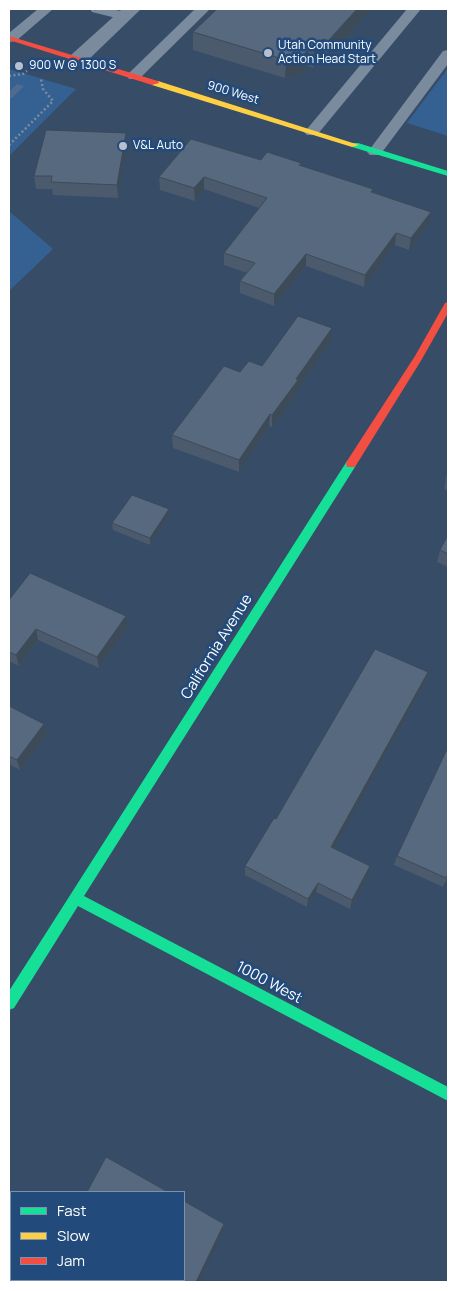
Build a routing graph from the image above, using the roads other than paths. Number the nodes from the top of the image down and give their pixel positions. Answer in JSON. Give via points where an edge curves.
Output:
{"nodes":[{"id":1,"x":46,"y":9,"type":"edge"},
{"id":2,"x":97,"y":9,"type":"edge"},
{"id":3,"x":203,"y":9,"type":"edge"},
{"id":4,"x":414,"y":9,"type":"edge"},
{"id":5,"x":128,"y":12,"type":"edge"},
{"id":6,"x":10,"y":38,"type":"edge"},
{"id":7,"x":448,"y":54,"type":"edge"},
{"id":8,"x":78,"y":59,"type":"junction"},
{"id":9,"x":134,"y":76,"type":"junction"},
{"id":10,"x":312,"y":132,"type":"junction"},
{"id":11,"x":375,"y":152,"type":"junction"},
{"id":12,"x":448,"y":174,"type":"edge"},
{"id":13,"x":448,"y":305,"type":"edge"},
{"id":14,"x":76,"y":898,"type":"junction"},
{"id":15,"x":9,"y":1004,"type":"edge"},
{"id":16,"x":448,"y":1094,"type":"edge"}],
"edges":[{"from":1,"to":6,"type":"lane"},
{"from":2,"to":5,"type":"lane"},
{"from":3,"to":9,"type":"lane"},
{"from":4,"to":10,"type":"lane"},
{"from":5,"to":8,"type":"street"},
{"from":6,"to":8,"type":"main road","name":"900 West"},
{"from":7,"to":11,"type":"lane"},
{"from":8,"to":9,"type":"main road","name":"900 West"},
{"from":9,"to":10,"type":"main road","name":"900 West"},
{"from":10,"to":11,"type":"main road","name":"900 West"},
{"from":11,"to":12,"type":"main road","name":"900 West"},
{"from":13,"to":14,"type":"main road","name":"California Avenue","via":[[419,357]]},
{"from":14,"to":15,"type":"main road","name":"California Avenue"},
{"from":14,"to":16,"type":"main road","name":"1000 West"}]}
